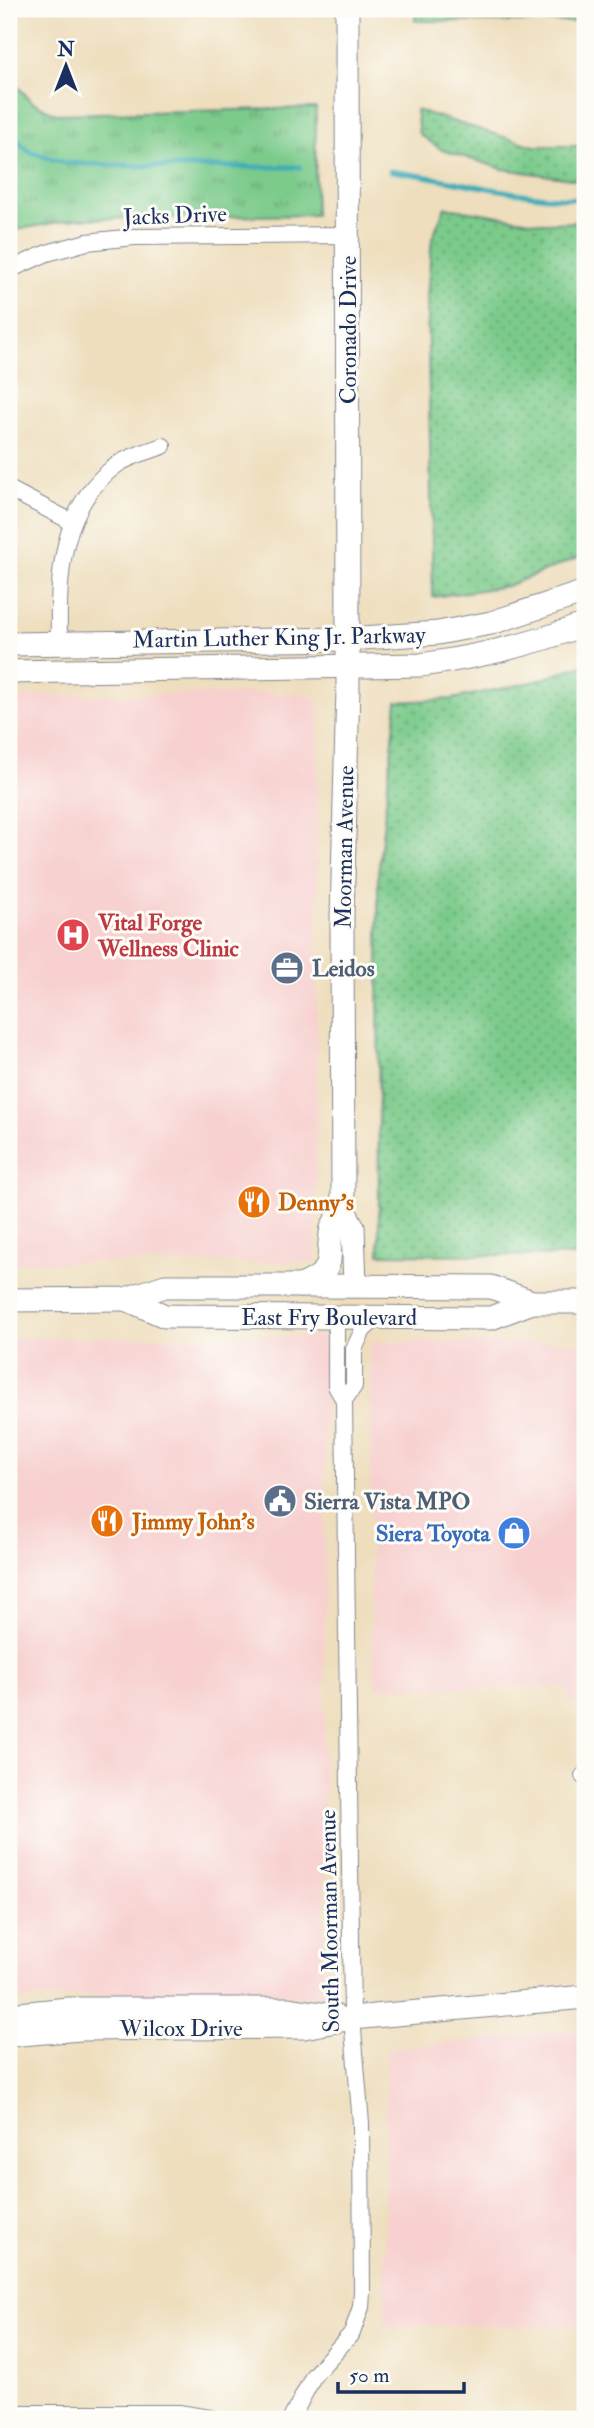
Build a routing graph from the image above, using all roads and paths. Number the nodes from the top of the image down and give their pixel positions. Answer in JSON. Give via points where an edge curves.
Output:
{"nodes":[{"id":1,"x":347,"y":9,"type":"edge"},
{"id":2,"x":348,"y":235,"type":"junction"},
{"id":3,"x":9,"y":270,"type":"edge"},
{"id":4,"x":163,"y":446,"type":"dead end"},
{"id":5,"x":9,"y":489,"type":"edge"},
{"id":6,"x":72,"y":522,"type":"junction"},
{"id":7,"x":585,"y":592,"type":"edge"},
{"id":8,"x":585,"y":624,"type":"edge"},
{"id":9,"x":59,"y":642,"type":"junction"},
{"id":10,"x":9,"y":644,"type":"edge"},
{"id":11,"x":347,"y":652,"type":"junction"},
{"id":12,"x":9,"y":672,"type":"edge"},
{"id":13,"x":343,"y":1209,"type":"junction"},
{"id":14,"x":300,"y":1286,"type":"junction"},
{"id":15,"x":355,"y":1286,"type":"junction"},
{"id":16,"x":126,"y":1299,"type":"junction"},
{"id":17,"x":9,"y":1300,"type":"edge"},
{"id":18,"x":532,"y":1302,"type":"junction"},
{"id":19,"x":585,"y":1302,"type":"edge"},
{"id":20,"x":379,"y":1316,"type":"junction"},
{"id":21,"x":336,"y":1317,"type":"junction"},
{"id":22,"x":344,"y":1400,"type":"junction"},
{"id":23,"x":585,"y":1997,"type":"edge"},
{"id":24,"x":9,"y":2015,"type":"edge"},
{"id":25,"x":352,"y":2018,"type":"junction"},
{"id":26,"x":9,"y":2035,"type":"edge"},
{"id":27,"x":9,"y":2413,"type":"edge"},
{"id":28,"x":215,"y":2419,"type":"edge"},
{"id":29,"x":291,"y":2419,"type":"edge"}],
"edges":[{"from":1,"to":2,"type":"street","name":"Coronado Drive"},
{"from":2,"to":3,"type":"street","name":"Jacks Drive","via":[[134,237],[87,242]]},
{"from":2,"to":11,"type":"street","name":"Coronado Drive"},
{"from":4,"to":6,"type":"street","via":[[119,464],[91,491]]},
{"from":5,"to":6,"type":"street"},
{"from":6,"to":9,"type":"street","via":[[58,593]]},
{"from":7,"to":11,"type":"street","name":"Martin Luther King Jr. Parkway","via":[[491,623]]},
{"from":8,"to":11,"type":"street","name":"Martin Luther King Jr. Parkway","via":[[473,658],[421,665]]},
{"from":9,"to":10,"type":"street","name":"Martin Luther King Jr. Parkway"},
{"from":9,"to":11,"type":"street","name":"Martin Luther King Jr. Parkway"},
{"from":11,"to":12,"type":"street","name":"Martin Luther King Jr. Parkway"},
{"from":11,"to":13,"type":"street","name":"Moorman Avenue"},
{"from":13,"to":14,"type":"street","name":"Moorman Avenue","via":[[332,1227],[327,1268]]},
{"from":13,"to":15,"type":"street","name":"Moorman Avenue","via":[[353,1227]]},
{"from":14,"to":15,"type":"street","name":"East Fry Boulevard"},
{"from":14,"to":16,"type":"street","name":"East Fry Boulevard","via":[[165,1286]]},
{"from":15,"to":18,"type":"street","name":"East Fry Boulevard","via":[[491,1287]]},
{"from":16,"to":17,"type":"street","name":"East Fry Boulevard"},
{"from":16,"to":21,"type":"street","name":"East Fry Boulevard","via":[[165,1316]]},
{"from":18,"to":19,"type":"street","name":"East Fry Boulevard"},
{"from":18,"to":20,"type":"street","name":"East Fry Boulevard","via":[[491,1318]]},
{"from":20,"to":21,"type":"street","name":"East Fry Boulevard"},
{"from":20,"to":22,"type":"street","name":"South Moorman Avenue","via":[[363,1331],[354,1349],[354,1386]]},
{"from":21,"to":22,"type":"street","name":"South Moorman Avenue","via":[[336,1386]]},
{"from":22,"to":25,"type":"street","name":"South Moorman Avenue"},
{"from":23,"to":25,"type":"street","name":"Wilcox Drive"},
{"from":24,"to":25,"type":"street","name":"Wilcox Drive","via":[[68,2009],[289,2009]]},
{"from":25,"to":26,"type":"street","name":"Wilcox Drive","via":[[304,2027],[80,2029]]},
{"from":25,"to":29,"type":"street","name":"South Moorman Avenue","via":[[361,2123],[361,2308],[352,2333],[314,2375]]},
{"from":27,"to":28,"type":"street","via":[[178,2413]]}]}
